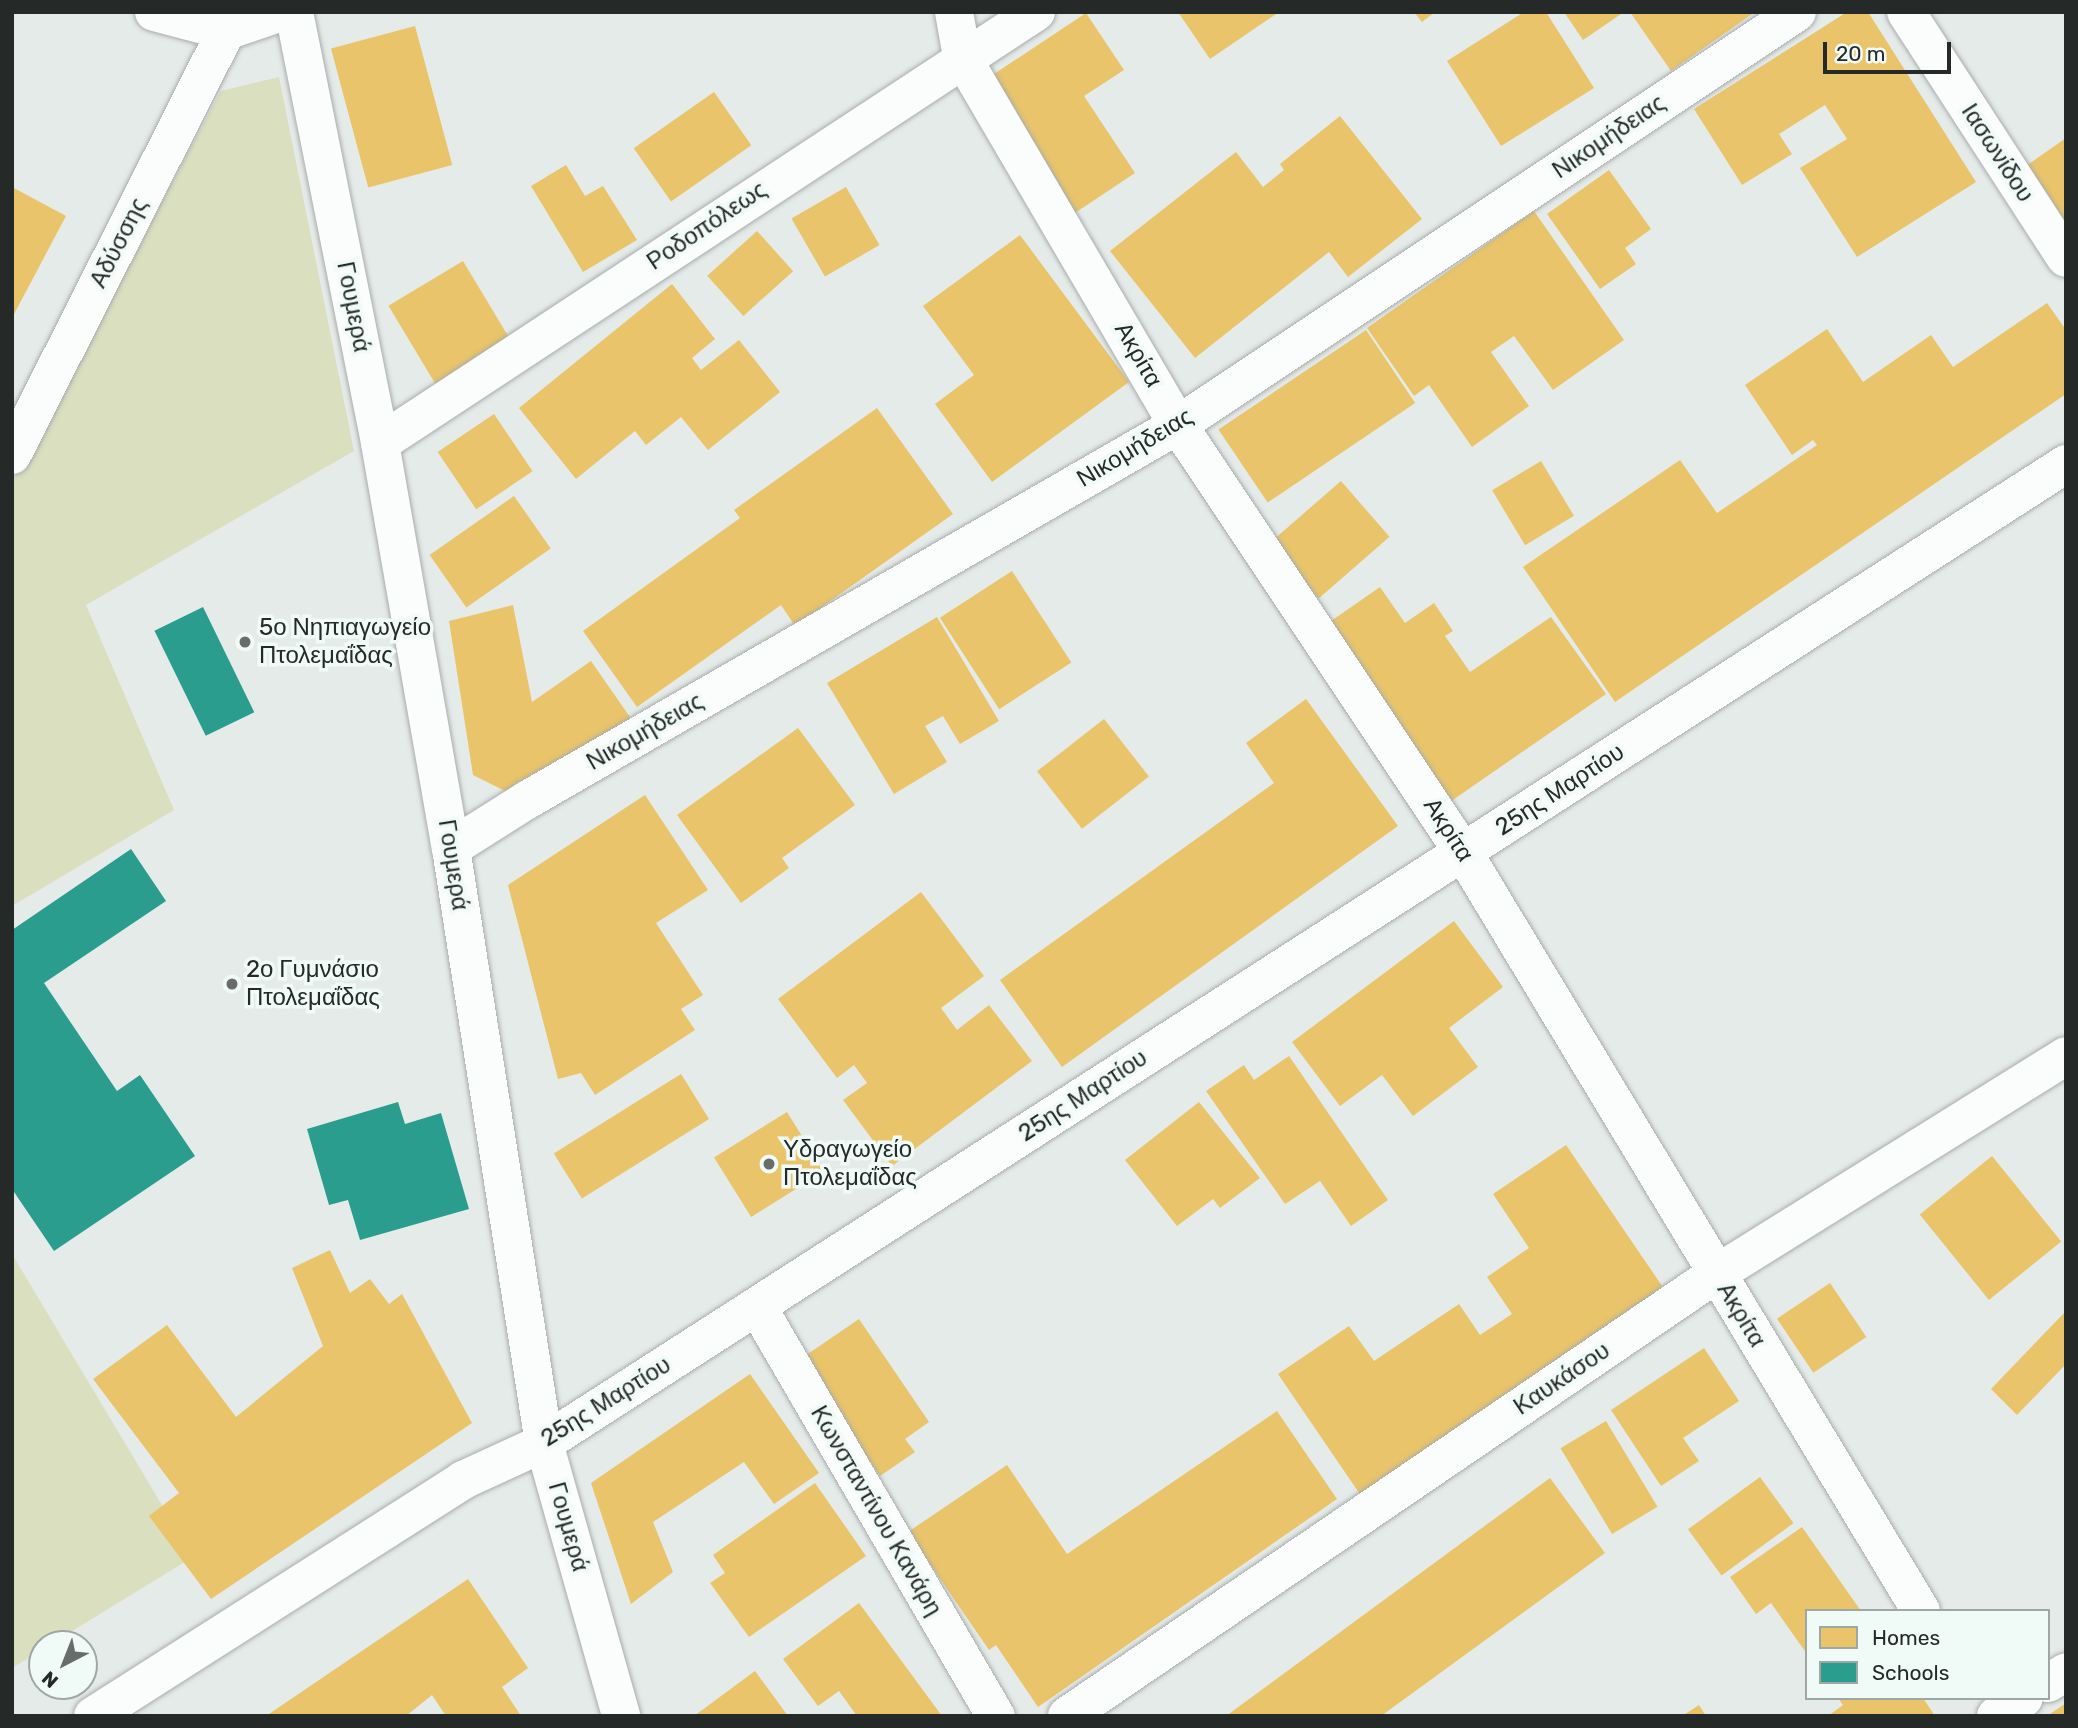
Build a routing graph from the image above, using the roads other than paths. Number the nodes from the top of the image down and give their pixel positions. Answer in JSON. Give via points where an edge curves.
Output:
{"nodes":[{"id":1,"x":154,"y":12,"type":"edge"},
{"id":2,"x":282,"y":12,"type":"edge"},
{"id":3,"x":294,"y":12,"type":"edge"},
{"id":4,"x":954,"y":12,"type":"edge"},
{"id":5,"x":1036,"y":12,"type":"edge"},
{"id":6,"x":1797,"y":12,"type":"edge"},
{"id":7,"x":1906,"y":12,"type":"edge"},
{"id":8,"x":226,"y":31,"type":"junction"},
{"id":9,"x":962,"y":57,"type":"junction"},
{"id":10,"x":2066,"y":258,"type":"edge"},
{"id":11,"x":1178,"y":425,"type":"junction"},
{"id":12,"x":380,"y":443,"type":"junction"},
{"id":13,"x":12,"y":455,"type":"edge"},
{"id":14,"x":2066,"y":464,"type":"edge"},
{"id":15,"x":451,"y":848,"type":"junction"},
{"id":16,"x":1463,"y":852,"type":"junction"},
{"id":17,"x":2066,"y":1056,"type":"edge"},
{"id":18,"x":1716,"y":1274,"type":"junction"},
{"id":19,"x":757,"y":1306,"type":"junction"},
{"id":20,"x":544,"y":1443,"type":"junction"},
{"id":21,"x":1920,"y":1609,"type":"edge"},
{"id":22,"x":2066,"y":1672,"type":"edge"},
{"id":23,"x":2050,"y":1682,"type":"edge"},
{"id":24,"x":1976,"y":1700,"type":"edge"},
{"id":25,"x":2021,"y":1700,"type":"edge"},
{"id":26,"x":93,"y":1716,"type":"edge"},
{"id":27,"x":621,"y":1716,"type":"edge"},
{"id":28,"x":996,"y":1716,"type":"edge"},
{"id":29,"x":1067,"y":1716,"type":"edge"},
{"id":30,"x":1985,"y":1716,"type":"edge"},
{"id":31,"x":1996,"y":1716,"type":"edge"}],
"edges":[{"from":1,"to":8,"type":"street"},
{"from":2,"to":8,"type":"street"},
{"from":3,"to":12,"type":"street","name":"Γουμερά"},
{"from":4,"to":9,"type":"street"},
{"from":5,"to":9,"type":"street","name":"Ροδοπόλεως"},
{"from":6,"to":11,"type":"street","name":"Νικομήδειας"},
{"from":7,"to":10,"type":"street","name":"Ιασωνίδου"},
{"from":8,"to":13,"type":"street","name":"Αδύσσης"},
{"from":9,"to":11,"type":"street","name":"Ακρίτα"},
{"from":9,"to":12,"type":"street","name":"Ροδοπόλεως"},
{"from":11,"to":15,"type":"street","name":"Νικομήδειας"},
{"from":11,"to":16,"type":"street","name":"Ακρίτα"},
{"from":12,"to":15,"type":"street","name":"Γουμερά"},
{"from":14,"to":16,"type":"street","name":"25ης Μαρτίου"},
{"from":15,"to":20,"type":"street","name":"Γουμερά"},
{"from":16,"to":18,"type":"street","name":"Ακρίτα"},
{"from":16,"to":19,"type":"street","name":"25ης Μαρτίου"},
{"from":17,"to":18,"type":"street","name":"Καυκάσου"},
{"from":18,"to":21,"type":"street","name":"Ακρίτα"},
{"from":18,"to":29,"type":"street","name":"Καυκάσου"},
{"from":19,"to":20,"type":"street","name":"25ης Μαρτίου"},
{"from":19,"to":28,"type":"street","name":"Κωνσταντίνου Κανάρη"},
{"from":20,"to":26,"type":"street","name":"25ης Μαρτίου","via":[[464,1480]]},
{"from":20,"to":27,"type":"street","name":"Γουμερά"},
{"from":22,"to":23,"type":"street"},
{"from":24,"to":30,"type":"street"},
{"from":25,"to":31,"type":"street"}]}
